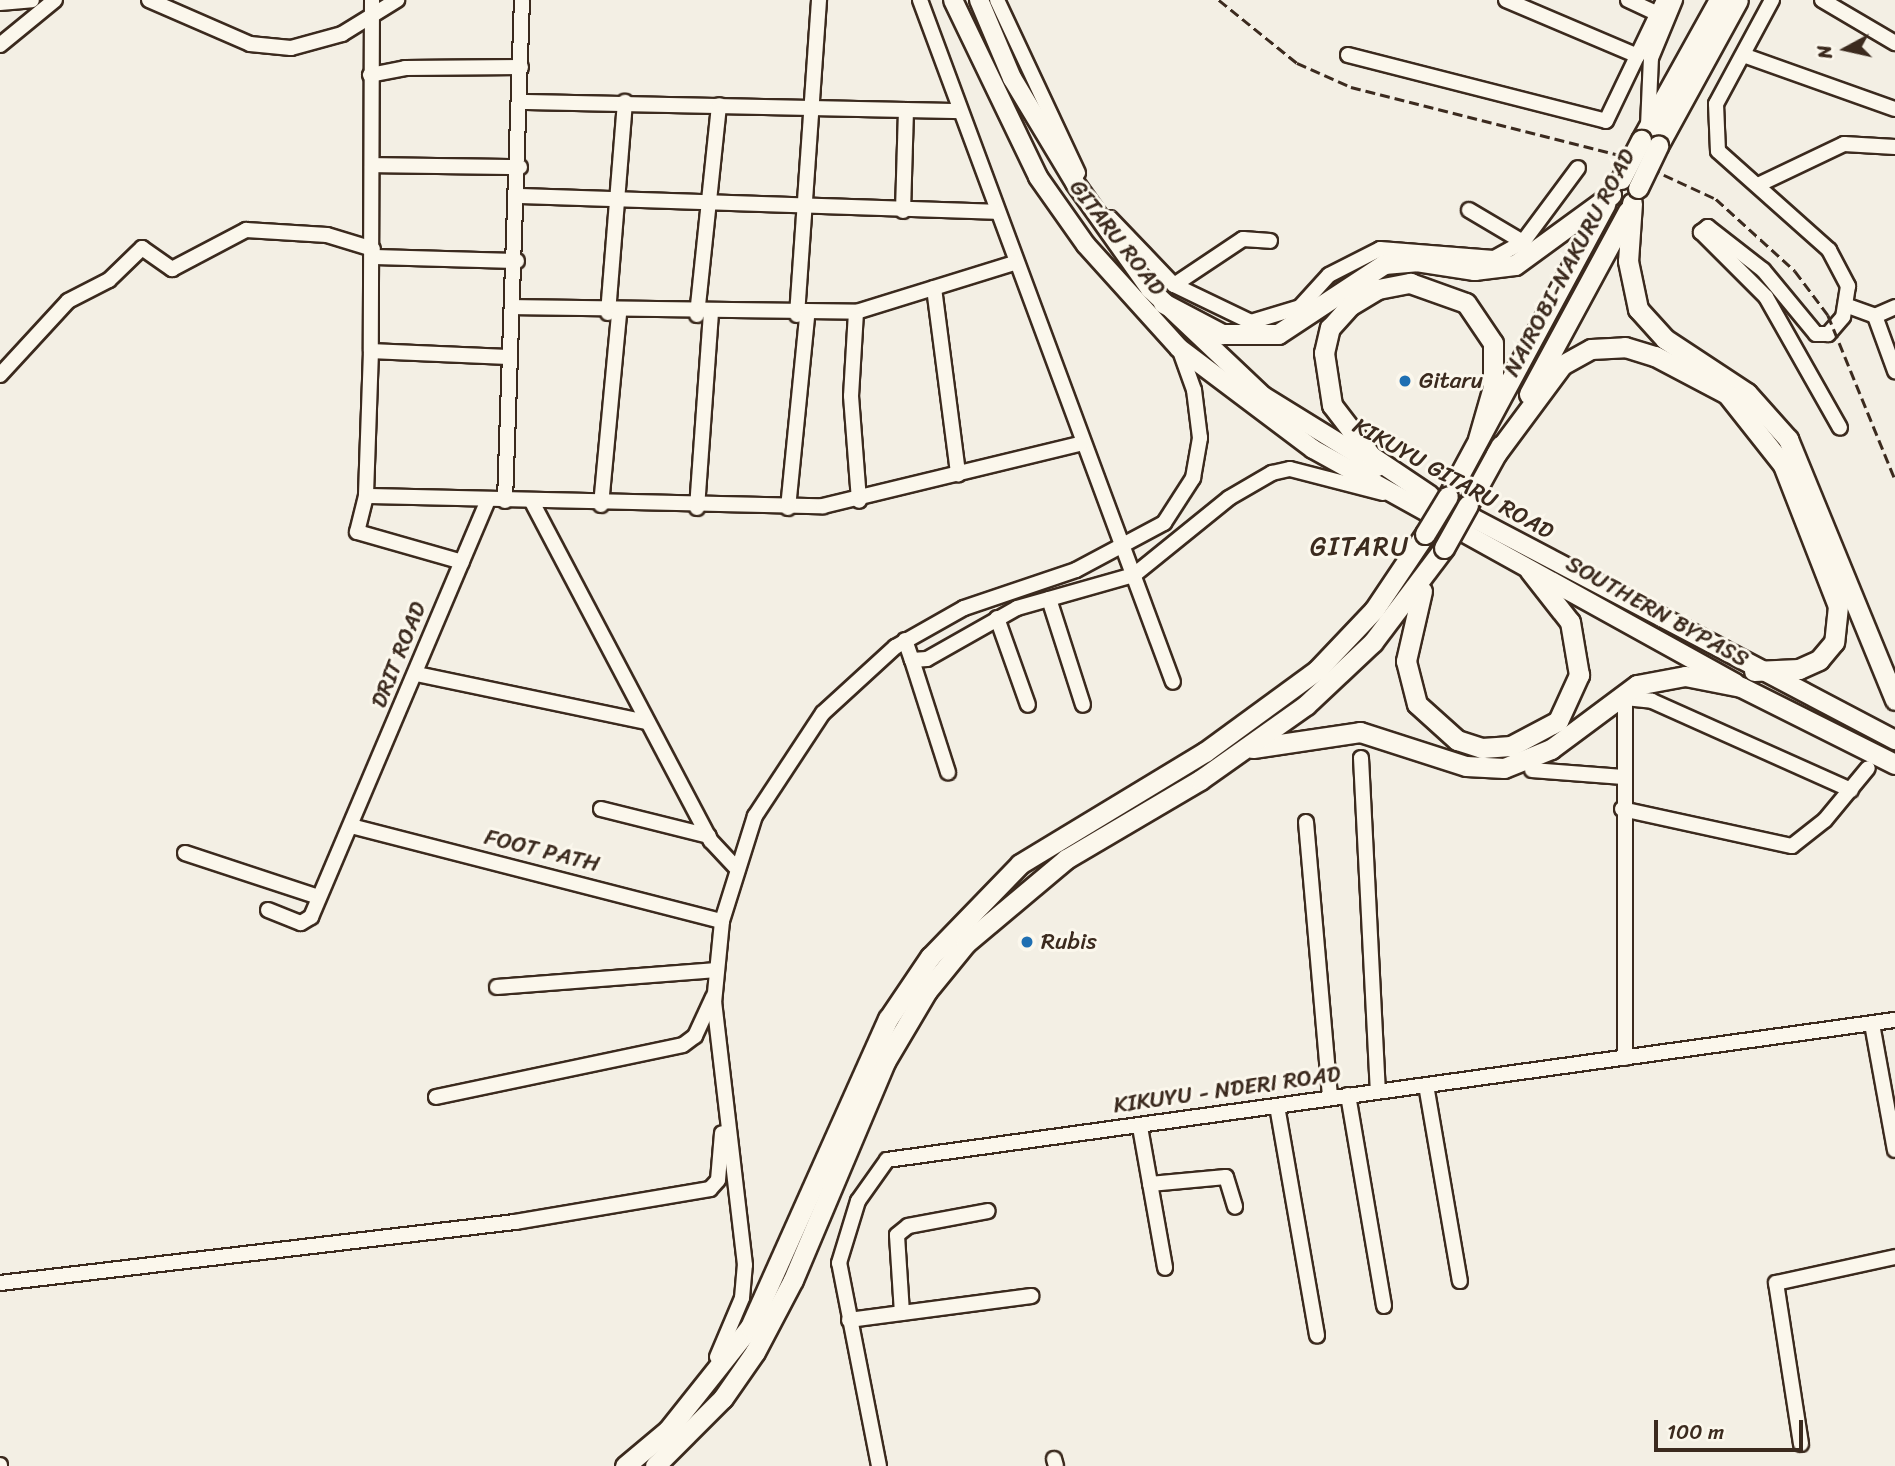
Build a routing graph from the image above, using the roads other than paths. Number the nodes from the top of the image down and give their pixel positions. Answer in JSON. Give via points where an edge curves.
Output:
{"nodes":[{"id":1,"x":32,"y":0,"type":"edge"},
{"id":2,"x":55,"y":0,"type":"edge"},
{"id":3,"x":149,"y":0,"type":"edge"},
{"id":4,"x":372,"y":0,"type":"edge"},
{"id":5,"x":397,"y":0,"type":"edge"},
{"id":6,"x":522,"y":0,"type":"edge"},
{"id":7,"x":818,"y":0,"type":"edge"},
{"id":8,"x":920,"y":0,"type":"edge"},
{"id":9,"x":953,"y":0,"type":"edge"},
{"id":10,"x":979,"y":0,"type":"edge"},
{"id":11,"x":997,"y":0,"type":"edge"},
{"id":12,"x":1506,"y":0,"type":"edge"},
{"id":13,"x":1628,"y":0,"type":"edge"},
{"id":14,"x":1675,"y":0,"type":"edge"},
{"id":15,"x":1719,"y":0,"type":"edge"},
{"id":16,"x":1738,"y":0,"type":"edge"},
{"id":17,"x":1772,"y":0,"type":"edge"},
{"id":18,"x":1822,"y":0,"type":"edge"},
{"id":19,"x":0,"y":3,"type":"edge"},
{"id":20,"x":1661,"y":7,"type":"edge"},
{"id":21,"x":369,"y":18,"type":"junction"},
{"id":22,"x":1895,"y":43,"type":"edge"},
{"id":23,"x":0,"y":45,"type":"edge"},
{"id":24,"x":1348,"y":55,"type":"dead end"},
{"id":25,"x":1743,"y":55,"type":"junction"},
{"id":26,"x":1638,"y":56,"type":"junction"},
{"id":27,"x":521,"y":67,"type":"junction"},
{"id":28,"x":370,"y":75,"type":"junction"},
{"id":29,"x":522,"y":102,"type":"junction"},
{"id":30,"x":625,"y":102,"type":"junction"},
{"id":31,"x":719,"y":105,"type":"junction"},
{"id":32,"x":811,"y":108,"type":"junction"},
{"id":33,"x":1895,"y":109,"type":"edge"},
{"id":34,"x":906,"y":110,"type":"junction"},
{"id":35,"x":958,"y":111,"type":"junction"},
{"id":36,"x":1649,"y":138,"type":"junction"},
{"id":37,"x":1895,"y":147,"type":"edge"},
{"id":38,"x":372,"y":165,"type":"junction"},
{"id":39,"x":520,"y":167,"type":"junction"},
{"id":40,"x":1578,"y":168,"type":"dead end"},
{"id":41,"x":1760,"y":184,"type":"junction"},
{"id":42,"x":1625,"y":191,"type":"junction"},
{"id":43,"x":520,"y":196,"type":"junction"},
{"id":44,"x":618,"y":199,"type":"junction"},
{"id":45,"x":708,"y":202,"type":"junction"},
{"id":46,"x":805,"y":206,"type":"junction"},
{"id":47,"x":1469,"y":210,"type":"dead end"},
{"id":48,"x":903,"y":211,"type":"junction"},
{"id":49,"x":995,"y":212,"type":"junction"},
{"id":50,"x":1270,"y":241,"type":"dead end"},
{"id":51,"x":1523,"y":242,"type":"junction"},
{"id":52,"x":373,"y":253,"type":"junction"},
{"id":53,"x":517,"y":261,"type":"junction"},
{"id":54,"x":1014,"y":263,"type":"junction"},
{"id":55,"x":1174,"y":285,"type":"junction"},
{"id":56,"x":934,"y":288,"type":"junction"},
{"id":57,"x":1163,"y":303,"type":"junction"},
{"id":58,"x":1848,"y":306,"type":"junction"},
{"id":59,"x":514,"y":307,"type":"junction"},
{"id":60,"x":1895,"y":307,"type":"edge"},
{"id":61,"x":856,"y":312,"type":"junction"},
{"id":62,"x":613,"y":314,"type":"junction"},
{"id":63,"x":704,"y":315,"type":"junction"},
{"id":64,"x":802,"y":315,"type":"junction"},
{"id":65,"x":1875,"y":316,"type":"junction"},
{"id":66,"x":1179,"y":348,"type":"junction"},
{"id":67,"x":371,"y":351,"type":"junction"},
{"id":68,"x":507,"y":357,"type":"junction"},
{"id":69,"x":1895,"y":371,"type":"edge"},
{"id":70,"x":0,"y":375,"type":"edge"},
{"id":71,"x":1840,"y":428,"type":"dead end"},
{"id":72,"x":1478,"y":439,"type":"junction"},
{"id":73,"x":1080,"y":444,"type":"junction"},
{"id":74,"x":1313,"y":449,"type":"joint"},
{"id":75,"x":1496,"y":454,"type":"junction"},
{"id":76,"x":958,"y":474,"type":"junction"},
{"id":77,"x":366,"y":496,"type":"junction"},
{"id":78,"x":1438,"y":496,"type":"junction"},
{"id":79,"x":1398,"y":497,"type":"junction"},
{"id":80,"x":488,"y":501,"type":"junction"},
{"id":81,"x":505,"y":501,"type":"junction"},
{"id":82,"x":859,"y":501,"type":"junction"},
{"id":83,"x":532,"y":502,"type":"junction"},
{"id":84,"x":601,"y":506,"type":"junction"},
{"id":85,"x":697,"y":508,"type":"junction"},
{"id":86,"x":788,"y":508,"type":"junction"},
{"id":87,"x":1122,"y":550,"type":"junction"},
{"id":88,"x":462,"y":562,"type":"junction"},
{"id":89,"x":1530,"y":571,"type":"junction"},
{"id":90,"x":1133,"y":575,"type":"junction"},
{"id":91,"x":1427,"y":577,"type":"junction"},
{"id":92,"x":1049,"y":599,"type":"junction"},
{"id":93,"x":997,"y":618,"type":"junction"},
{"id":94,"x":905,"y":640,"type":"junction"},
{"id":95,"x":912,"y":660,"type":"junction"},
{"id":96,"x":1754,"y":671,"type":"junction"},
{"id":97,"x":417,"y":674,"type":"junction"},
{"id":98,"x":1172,"y":682,"type":"dead end"},
{"id":99,"x":1741,"y":687,"type":"junction"},
{"id":100,"x":1895,"y":700,"type":"edge"},
{"id":101,"x":1028,"y":705,"type":"dead end"},
{"id":102,"x":1083,"y":705,"type":"dead end"},
{"id":103,"x":646,"y":722,"type":"junction"},
{"id":104,"x":1895,"y":740,"type":"edge"},
{"id":105,"x":1245,"y":750,"type":"junction"},
{"id":106,"x":1362,"y":758,"type":"dead end"},
{"id":107,"x":1895,"y":764,"type":"edge"},
{"id":108,"x":1868,"y":768,"type":"dead end"},
{"id":109,"x":1532,"y":770,"type":"dead end"},
{"id":110,"x":948,"y":772,"type":"dead end"},
{"id":111,"x":1623,"y":777,"type":"junction"},
{"id":112,"x":1851,"y":790,"type":"junction"},
{"id":113,"x":601,"y":809,"type":"dead end"},
{"id":114,"x":1622,"y":809,"type":"junction"},
{"id":115,"x":1306,"y":822,"type":"dead end"},
{"id":116,"x":351,"y":826,"type":"junction"},
{"id":117,"x":709,"y":836,"type":"junction"},
{"id":118,"x":185,"y":853,"type":"dead end"},
{"id":119,"x":736,"y":867,"type":"junction"},
{"id":120,"x":319,"y":897,"type":"junction"},
{"id":121,"x":268,"y":911,"type":"dead end"},
{"id":122,"x":722,"y":921,"type":"junction"},
{"id":123,"x":716,"y":970,"type":"junction"},
{"id":124,"x":497,"y":987,"type":"dead end"},
{"id":125,"x":715,"y":994,"type":"junction"},
{"id":126,"x":1895,"y":1020,"type":"edge"},
{"id":127,"x":1872,"y":1024,"type":"junction"},
{"id":128,"x":1625,"y":1058,"type":"junction"},
{"id":129,"x":1426,"y":1085,"type":"junction"},
{"id":130,"x":1378,"y":1091,"type":"junction"},
{"id":131,"x":1348,"y":1095,"type":"junction"},
{"id":132,"x":436,"y":1097,"type":"dead end"},
{"id":133,"x":1330,"y":1097,"type":"junction"},
{"id":134,"x":1277,"y":1106,"type":"junction"},
{"id":135,"x":724,"y":1116,"type":"junction"},
{"id":136,"x":1140,"y":1127,"type":"junction"},
{"id":137,"x":1895,"y":1150,"type":"edge"},
{"id":138,"x":1150,"y":1184,"type":"junction"},
{"id":139,"x":1235,"y":1207,"type":"dead end"},
{"id":140,"x":988,"y":1211,"type":"dead end"},
{"id":141,"x":1895,"y":1257,"type":"edge"},
{"id":142,"x":1165,"y":1268,"type":"dead end"},
{"id":143,"x":1460,"y":1281,"type":"dead end"},
{"id":144,"x":0,"y":1283,"type":"edge"},
{"id":145,"x":1031,"y":1296,"type":"dead end"},
{"id":146,"x":1384,"y":1306,"type":"dead end"},
{"id":147,"x":902,"y":1313,"type":"junction"},
{"id":148,"x":849,"y":1321,"type":"junction"},
{"id":149,"x":1317,"y":1336,"type":"dead end"},
{"id":150,"x":668,"y":1430,"type":"junction"},
{"id":151,"x":1801,"y":1444,"type":"dead end"},
{"id":152,"x":625,"y":1466,"type":"edge"},
{"id":153,"x":655,"y":1466,"type":"edge"},
{"id":154,"x":878,"y":1466,"type":"edge"}],
"edges":[{"from":1,"to":19,"type":"street"},
{"from":2,"to":23,"type":"street"},
{"from":3,"to":21,"type":"street","via":[[250,44],[277,48],[322,43]]},
{"from":4,"to":21,"type":"street"},
{"from":5,"to":21,"type":"street"},
{"from":6,"to":27,"type":"street"},
{"from":7,"to":32,"type":"street"},
{"from":8,"to":35,"type":"street"},
{"from":9,"to":66,"type":"main road","name":"GITARU ROAD","via":[[1038,177],[1093,253]]},
{"from":10,"to":57,"type":"main road","name":"GITARU ROAD","via":[[1013,78],[1075,183]]},
{"from":11,"to":55,"type":"street","via":[[1088,190]]},
{"from":12,"to":26,"type":"street"},
{"from":13,"to":20,"type":"street"},
{"from":14,"to":36,"type":"street","via":[[1647,82]]},
{"from":15,"to":36,"type":"highway","name":"NAIROBI-NAKURU ROAD"},
{"from":16,"to":36,"type":"highway","name":"NAIROBI-NAKURU ROAD"},
{"from":17,"to":25,"type":"street"},
{"from":18,"to":22,"type":"street"},
{"from":20,"to":26,"type":"street"},
{"from":21,"to":28,"type":"street"},
{"from":24,"to":26,"type":"street","via":[[1606,121]]},
{"from":25,"to":33,"type":"street"},
{"from":25,"to":41,"type":"street","via":[[1716,104],[1717,151]]},
{"from":27,"to":28,"type":"street","via":[[405,68]]},
{"from":27,"to":29,"type":"street"},
{"from":28,"to":38,"type":"street"},
{"from":29,"to":30,"type":"street"},
{"from":29,"to":39,"type":"street"},
{"from":30,"to":31,"type":"street"},
{"from":30,"to":44,"type":"street"},
{"from":31,"to":32,"type":"street"},
{"from":31,"to":45,"type":"street"},
{"from":32,"to":34,"type":"street"},
{"from":32,"to":46,"type":"street"},
{"from":34,"to":35,"type":"street"},
{"from":34,"to":48,"type":"street"},
{"from":35,"to":49,"type":"street"},
{"from":36,"to":42,"type":"highway","name":"NAIROBI-NAKURU ROAD","bridge":true},
{"from":37,"to":41,"type":"street","via":[[1844,144]]},
{"from":38,"to":39,"type":"street"},
{"from":38,"to":52,"type":"street"},
{"from":39,"to":43,"type":"street"},
{"from":40,"to":51,"type":"street"},
{"from":41,"to":58,"type":"street","via":[[1829,250],[1848,286]]},
{"from":42,"to":57,"type":"highway","via":[[1515,265],[1384,264],[1278,334],[1222,334]]},
{"from":42,"to":72,"type":"highway","name":"NAIROBI-NAKURU ROAD"},
{"from":42,"to":75,"type":"highway","name":"NAIROBI-NAKURU ROAD"},
{"from":42,"to":100,"type":"highway","via":[[1628,261],[1638,309],[1665,339],[1747,393],[1788,439]]},
{"from":43,"to":44,"type":"street"},
{"from":43,"to":53,"type":"street"},
{"from":44,"to":45,"type":"street"},
{"from":44,"to":62,"type":"street"},
{"from":45,"to":46,"type":"street"},
{"from":45,"to":63,"type":"street"},
{"from":46,"to":48,"type":"street"},
{"from":46,"to":64,"type":"street"},
{"from":47,"to":51,"type":"street"},
{"from":48,"to":49,"type":"street"},
{"from":49,"to":54,"type":"street"},
{"from":50,"to":55,"type":"street","via":[[1243,239]]},
{"from":51,"to":55,"type":"street","via":[[1494,258],[1380,249],[1329,275],[1300,307],[1251,323]]},
{"from":52,"to":53,"type":"street"},
{"from":52,"to":67,"type":"street"},
{"from":52,"to":70,"type":"street","via":[[327,235],[246,230],[172,269],[142,248],[109,280],[68,301]]},
{"from":53,"to":59,"type":"street"},
{"from":54,"to":56,"type":"street"},
{"from":54,"to":73,"type":"street"},
{"from":56,"to":61,"type":"street"},
{"from":56,"to":76,"type":"street"},
{"from":57,"to":78,"type":"main road","name":"KIKUYU GITARU ROAD","via":[[1263,396]]},
{"from":58,"to":65,"type":"street"},
{"from":58,"to":71,"type":"street","via":[[1828,334],[1816,334],[1763,270],[1708,227],[1701,229],[1766,297]]},
{"from":59,"to":62,"type":"street"},
{"from":59,"to":68,"type":"street"},
{"from":60,"to":65,"type":"street"},
{"from":61,"to":64,"type":"street"},
{"from":61,"to":82,"type":"street","via":[[851,396]]},
{"from":62,"to":63,"type":"street"},
{"from":62,"to":84,"type":"street"},
{"from":63,"to":64,"type":"street"},
{"from":63,"to":85,"type":"street"},
{"from":64,"to":86,"type":"street"},
{"from":65,"to":69,"type":"street"},
{"from":66,"to":74,"type":"main road","name":"GITARU ROAD"},
{"from":66,"to":87,"type":"street","via":[[1198,415],[1193,478],[1164,523]]},
{"from":67,"to":68,"type":"street"},
{"from":67,"to":77,"type":"street"},
{"from":68,"to":81,"type":"street"},
{"from":72,"to":78,"type":"highway","name":"NAIROBI-NAKURU ROAD"},
{"from":72,"to":78,"type":"highway","via":[[1494,363],[1493,343],[1471,309],[1453,294],[1410,283],[1378,289],[1351,305],[1330,328],[1324,353],[1332,405],[1371,456]]},
{"from":73,"to":76,"type":"street"},
{"from":73,"to":87,"type":"street"},
{"from":74,"to":79,"type":"main road","name":"SOUTHERN BYPASS"},
{"from":75,"to":91,"type":"highway","name":"NAIROBI-NAKURU ROAD","bridge":true},
{"from":75,"to":96,"type":"highway","via":[[1562,365],[1591,349],[1625,347],[1655,356],[1727,394],[1783,465],[1832,583],[1839,617],[1834,642],[1819,660],[1798,670]]},
{"from":76,"to":82,"type":"street"},
{"from":77,"to":80,"type":"street"},
{"from":77,"to":88,"type":"street","via":[[360,536]]},
{"from":78,"to":96,"type":"main road","name":"KIKUYU GITARU ROAD"},
{"from":78,"to":150,"type":"highway","name":"NAIROBI-NAKURU ROAD","bridge":true,"via":[[1426,534],[1374,610],[1309,677],[1205,752],[1020,864],[930,957],[888,1019],[750,1326]]},
{"from":79,"to":89,"type":"main road","name":"SOUTHERN BYPASS"},
{"from":79,"to":90,"type":"street","via":[[1319,474],[1272,473],[1229,498]]},
{"from":80,"to":81,"type":"street"},
{"from":80,"to":88,"type":"street","name":"DRIT ROAD"},
{"from":81,"to":83,"type":"street"},
{"from":82,"to":86,"type":"street"},
{"from":83,"to":84,"type":"street"},
{"from":83,"to":103,"type":"street"},
{"from":84,"to":85,"type":"street"},
{"from":85,"to":86,"type":"street"},
{"from":87,"to":90,"type":"street"},
{"from":87,"to":94,"type":"street","via":[[985,599]]},
{"from":88,"to":97,"type":"street","name":"DRIT ROAD"},
{"from":89,"to":91,"type":"highway","via":[[1570,622],[1579,674],[1558,721],[1527,741],[1497,748],[1471,746],[1447,735],[1411,691],[1407,648]]},
{"from":89,"to":99,"type":"main road","name":"SOUTHERN BYPASS"},
{"from":90,"to":92,"type":"street"},
{"from":90,"to":98,"type":"street"},
{"from":91,"to":105,"type":"highway","via":[[1342,673]]},
{"from":92,"to":93,"type":"street"},
{"from":92,"to":102,"type":"street"},
{"from":93,"to":95,"type":"street","via":[[927,659]]},
{"from":93,"to":101,"type":"street"},
{"from":94,"to":95,"type":"street"},
{"from":94,"to":119,"type":"street","via":[[860,676],[792,751]]},
{"from":95,"to":110,"type":"street"},
{"from":96,"to":104,"type":"main road","name":"KIKUYU GITARU ROAD"},
{"from":97,"to":103,"type":"street"},
{"from":97,"to":116,"type":"street","name":"DRIT ROAD"},
{"from":99,"to":105,"type":"highway","via":[[1685,676],[1637,685],[1551,748],[1504,768],[1466,765],[1379,735],[1345,731]]},
{"from":99,"to":107,"type":"highway","name":"SOUTHERN BYPASS"},
{"from":103,"to":117,"type":"street"},
{"from":105,"to":153,"type":"highway","via":[[1066,859],[1006,906],[947,965],[885,1062],[793,1280],[755,1352],[723,1398]]},
{"from":106,"to":130,"type":"street"},
{"from":108,"to":112,"type":"street"},
{"from":109,"to":111,"type":"street"},
{"from":111,"to":112,"type":"street","via":[[1625,698],[1631,695]]},
{"from":111,"to":114,"type":"street"},
{"from":112,"to":114,"type":"street","via":[[1792,846]]},
{"from":113,"to":117,"type":"street"},
{"from":114,"to":128,"type":"street"},
{"from":115,"to":133,"type":"street"},
{"from":116,"to":120,"type":"street","name":"DRIT ROAD"},
{"from":116,"to":122,"type":"street","name":"FOOT PATH"},
{"from":117,"to":119,"type":"street"},
{"from":118,"to":120,"type":"street"},
{"from":119,"to":122,"type":"street"},
{"from":120,"to":121,"type":"street","name":"DRIT ROAD","via":[[312,917],[301,923]]},
{"from":122,"to":123,"type":"street"},
{"from":123,"to":124,"type":"street"},
{"from":123,"to":125,"type":"street"},
{"from":125,"to":132,"type":"street","via":[[695,1036],[682,1045]]},
{"from":125,"to":135,"type":"street"},
{"from":126,"to":127,"type":"street","name":"KIKUYU - NDERI ROAD"},
{"from":127,"to":128,"type":"street","name":"KIKUYU - NDERI ROAD"},
{"from":127,"to":137,"type":"street"},
{"from":128,"to":129,"type":"street","name":"KIKUYU - NDERI ROAD"},
{"from":129,"to":130,"type":"street","name":"KIKUYU - NDERI ROAD"},
{"from":129,"to":143,"type":"street"},
{"from":130,"to":131,"type":"street","name":"KIKUYU - NDERI ROAD"},
{"from":131,"to":133,"type":"street","name":"KIKUYU - NDERI ROAD"},
{"from":131,"to":146,"type":"street"},
{"from":133,"to":134,"type":"street","name":"KIKUYU - NDERI ROAD"},
{"from":134,"to":136,"type":"street","name":"KIKUYU - NDERI ROAD"},
{"from":134,"to":149,"type":"street"},
{"from":135,"to":144,"type":"street","via":[[718,1180],[710,1189],[515,1222]]},
{"from":135,"to":150,"type":"street","via":[[740,1207],[742,1298],[723,1347]]},
{"from":136,"to":138,"type":"street"},
{"from":136,"to":148,"type":"street","name":"KIKUYU - NDERI ROAD","via":[[880,1164],[840,1249]]},
{"from":138,"to":139,"type":"street","via":[[1226,1177]]},
{"from":138,"to":142,"type":"street"},
{"from":140,"to":147,"type":"street","via":[[908,1226],[897,1235]]},
{"from":141,"to":151,"type":"street","via":[[1776,1283]]},
{"from":145,"to":147,"type":"street"},
{"from":147,"to":148,"type":"street"},
{"from":148,"to":154,"type":"street","name":"KIKUYU - NDERI ROAD"},
{"from":150,"to":152,"type":"highway"}]}
